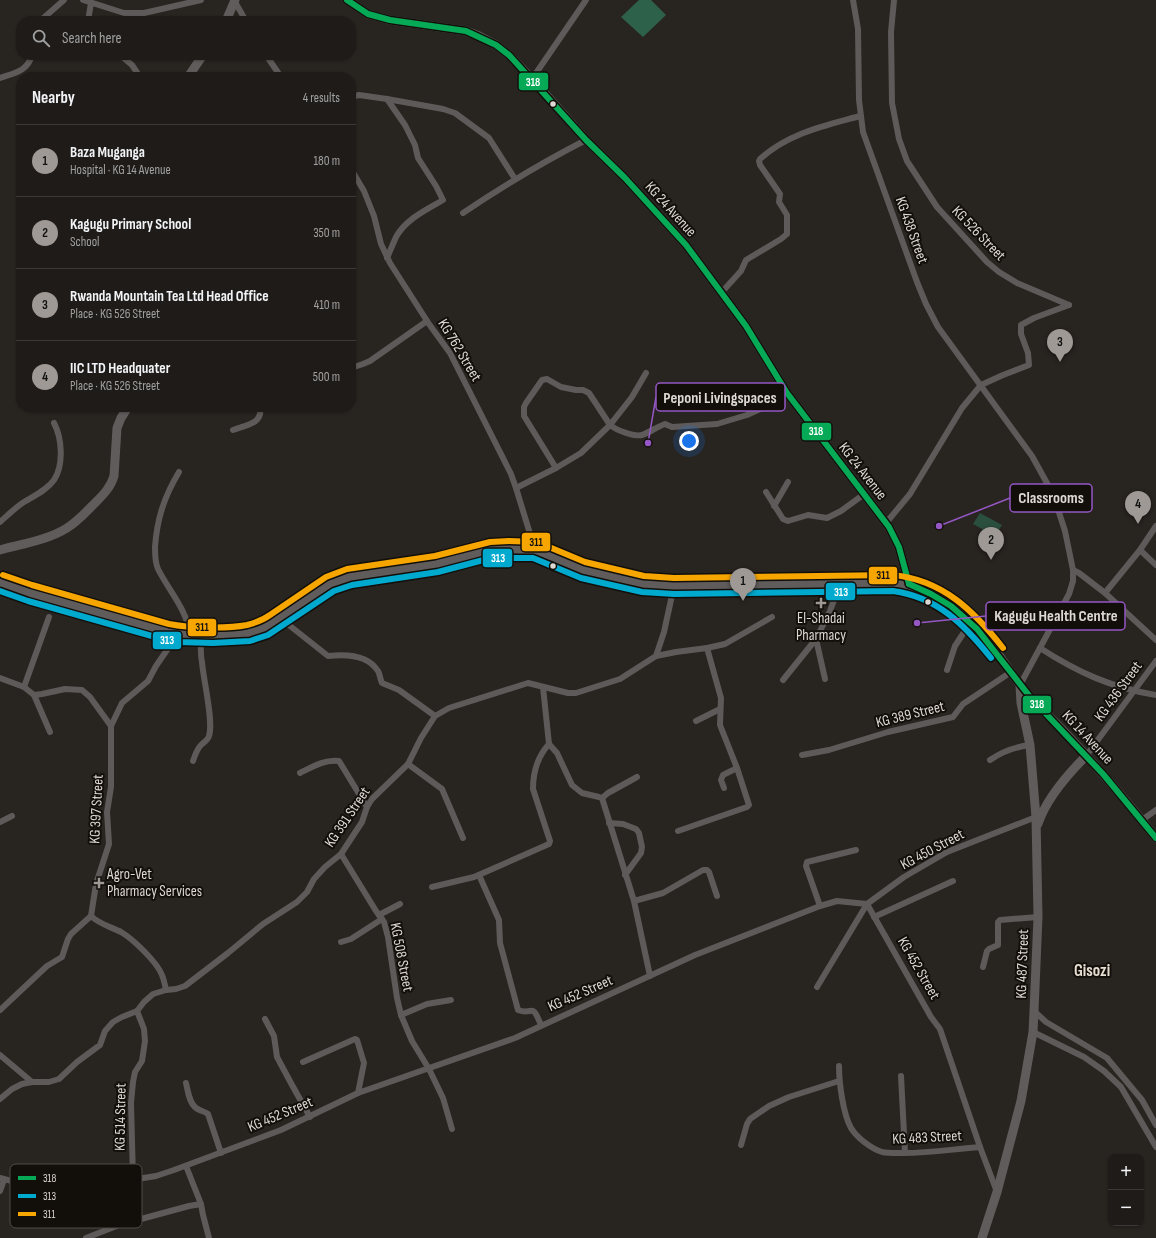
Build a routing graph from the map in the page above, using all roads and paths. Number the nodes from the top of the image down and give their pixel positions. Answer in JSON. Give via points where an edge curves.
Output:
{"nodes":[{"id":1,"x":64,"y":0,"type":"edge"},
{"id":2,"x":83,"y":0,"type":"edge"},
{"id":3,"x":201,"y":0,"type":"edge"},
{"id":4,"x":346,"y":0,"type":"edge"},
{"id":5,"x":586,"y":0,"type":"edge"},
{"id":6,"x":853,"y":0,"type":"edge"},
{"id":7,"x":894,"y":0,"type":"edge"},
{"id":8,"x":235,"y":1,"type":"edge"},
{"id":9,"x":91,"y":3,"type":"junction"},
{"id":10,"x":46,"y":16,"type":"edge"},
{"id":11,"x":89,"y":16,"type":"edge"},
{"id":12,"x":228,"y":16,"type":"edge"},
{"id":13,"x":243,"y":16,"type":"edge"},
{"id":14,"x":30,"y":60,"type":"edge"},
{"id":15,"x":126,"y":60,"type":"edge"},
{"id":16,"x":200,"y":60,"type":"edge"},
{"id":17,"x":269,"y":60,"type":"edge"},
{"id":18,"x":137,"y":72,"type":"edge"},
{"id":19,"x":191,"y":72,"type":"edge"},
{"id":20,"x":278,"y":72,"type":"edge"},
{"id":21,"x":0,"y":78,"type":"edge"},
{"id":22,"x":532,"y":79,"type":"junction"},
{"id":23,"x":356,"y":96,"type":"edge"},
{"id":24,"x":387,"y":99,"type":"junction"},
{"id":25,"x":860,"y":116,"type":"junction"},
{"id":26,"x":586,"y":140,"type":"junction"},
{"id":27,"x":356,"y":177,"type":"edge"},
{"id":28,"x":515,"y":180,"type":"junction"},
{"id":29,"x":463,"y":213,"type":"dead end"},
{"id":30,"x":388,"y":258,"type":"junction"},
{"id":31,"x":721,"y":293,"type":"junction"},
{"id":32,"x":427,"y":321,"type":"junction"},
{"id":33,"x":356,"y":366,"type":"edge"},
{"id":34,"x":646,"y":373,"type":"dead end"},
{"id":35,"x":981,"y":385,"type":"junction"},
{"id":36,"x":787,"y":394,"type":"junction"},
{"id":37,"x":125,"y":412,"type":"edge"},
{"id":38,"x":260,"y":412,"type":"edge"},
{"id":39,"x":54,"y":423,"type":"dead end"},
{"id":40,"x":610,"y":425,"type":"junction"},
{"id":41,"x":233,"y":430,"type":"dead end"},
{"id":42,"x":556,"y":468,"type":"junction"},
{"id":43,"x":179,"y":472,"type":"dead end"},
{"id":44,"x":788,"y":482,"type":"dead end"},
{"id":45,"x":516,"y":488,"type":"junction"},
{"id":46,"x":766,"y":492,"type":"dead end"},
{"id":47,"x":863,"y":495,"type":"junction"},
{"id":48,"x":774,"y":506,"type":"junction"},
{"id":49,"x":0,"y":522,"type":"edge"},
{"id":50,"x":886,"y":523,"type":"junction"},
{"id":51,"x":1156,"y":526,"type":"edge"},
{"id":52,"x":0,"y":550,"type":"edge"},
{"id":53,"x":535,"y":550,"type":"junction"},
{"id":54,"x":1140,"y":550,"type":"junction"},
{"id":55,"x":1156,"y":565,"type":"edge"},
{"id":56,"x":1073,"y":570,"type":"junction"},
{"id":57,"x":0,"y":583,"type":"edge"},
{"id":58,"x":840,"y":584,"type":"junction"},
{"id":59,"x":909,"y":584,"type":"junction"},
{"id":60,"x":674,"y":586,"type":"junction"},
{"id":61,"x":1105,"y":593,"type":"junction"},
{"id":62,"x":49,"y":617,"type":"dead end"},
{"id":63,"x":772,"y":617,"type":"dead end"},
{"id":64,"x":280,"y":618,"type":"junction"},
{"id":65,"x":970,"y":623,"type":"junction"},
{"id":66,"x":178,"y":634,"type":"junction"},
{"id":67,"x":190,"y":634,"type":"junction"},
{"id":68,"x":201,"y":634,"type":"junction"},
{"id":69,"x":816,"y":639,"type":"junction"},
{"id":70,"x":1156,"y":640,"type":"edge"},
{"id":71,"x":707,"y":648,"type":"junction"},
{"id":72,"x":1040,"y":648,"type":"junction"},
{"id":73,"x":656,"y":656,"type":"junction"},
{"id":74,"x":1156,"y":661,"type":"edge"},
{"id":75,"x":947,"y":670,"type":"dead end"},
{"id":76,"x":1011,"y":672,"type":"junction"},
{"id":77,"x":0,"y":678,"type":"edge"},
{"id":78,"x":825,"y":679,"type":"dead end"},
{"id":79,"x":783,"y":680,"type":"dead end"},
{"id":80,"x":1020,"y":685,"type":"junction"},
{"id":81,"x":24,"y":687,"type":"junction"},
{"id":82,"x":543,"y":687,"type":"junction"},
{"id":83,"x":1135,"y":691,"type":"junction"},
{"id":84,"x":34,"y":695,"type":"junction"},
{"id":85,"x":1156,"y":695,"type":"edge"},
{"id":86,"x":720,"y":709,"type":"junction"},
{"id":87,"x":436,"y":716,"type":"junction"},
{"id":88,"x":696,"y":721,"type":"dead end"},
{"id":89,"x":111,"y":726,"type":"junction"},
{"id":90,"x":50,"y":732,"type":"dead end"},
{"id":91,"x":549,"y":744,"type":"junction"},
{"id":92,"x":1030,"y":745,"type":"junction"},
{"id":93,"x":802,"y":755,"type":"dead end"},
{"id":94,"x":1086,"y":756,"type":"junction"},
{"id":95,"x":990,"y":760,"type":"dead end"},
{"id":96,"x":192,"y":761,"type":"dead end"},
{"id":97,"x":408,"y":764,"type":"junction"},
{"id":98,"x":737,"y":768,"type":"junction"},
{"id":99,"x":300,"y":773,"type":"dead end"},
{"id":100,"x":637,"y":777,"type":"dead end"},
{"id":101,"x":724,"y":788,"type":"dead end"},
{"id":102,"x":602,"y":798,"type":"junction"},
{"id":103,"x":367,"y":807,"type":"junction"},
{"id":104,"x":1156,"y":810,"type":"edge"},
{"id":105,"x":12,"y":816,"type":"dead end"},
{"id":106,"x":1036,"y":817,"type":"junction"},
{"id":107,"x":1142,"y":820,"type":"junction"},
{"id":108,"x":0,"y":822,"type":"edge"},
{"id":109,"x":610,"y":823,"type":"junction"},
{"id":110,"x":1036,"y":829,"type":"junction"},
{"id":111,"x":678,"y":831,"type":"dead end"},
{"id":112,"x":463,"y":838,"type":"dead end"},
{"id":113,"x":1156,"y":838,"type":"edge"},
{"id":114,"x":856,"y":850,"type":"dead end"},
{"id":115,"x":341,"y":854,"type":"junction"},
{"id":116,"x":479,"y":875,"type":"junction"},
{"id":117,"x":625,"y":875,"type":"junction"},
{"id":118,"x":952,"y":881,"type":"dead end"},
{"id":119,"x":432,"y":887,"type":"dead end"},
{"id":120,"x":717,"y":896,"type":"dead end"},
{"id":121,"x":634,"y":901,"type":"junction"},
{"id":122,"x":400,"y":904,"type":"dead end"},
{"id":123,"x":867,"y":904,"type":"junction"},
{"id":124,"x":820,"y":906,"type":"junction"},
{"id":125,"x":91,"y":916,"type":"junction"},
{"id":126,"x":380,"y":917,"type":"junction"},
{"id":127,"x":874,"y":917,"type":"junction"},
{"id":128,"x":1038,"y":917,"type":"junction"},
{"id":129,"x":341,"y":942,"type":"dead end"},
{"id":130,"x":983,"y":968,"type":"dead end"},
{"id":131,"x":650,"y":976,"type":"junction"},
{"id":132,"x":817,"y":987,"type":"dead end"},
{"id":133,"x":166,"y":990,"type":"junction"},
{"id":134,"x":451,"y":1000,"type":"dead end"},
{"id":135,"x":0,"y":1010,"type":"edge"},
{"id":136,"x":137,"y":1011,"type":"junction"},
{"id":137,"x":1034,"y":1011,"type":"junction"},
{"id":138,"x":401,"y":1015,"type":"junction"},
{"id":139,"x":265,"y":1019,"type":"dead end"},
{"id":140,"x":541,"y":1025,"type":"junction"},
{"id":141,"x":1032,"y":1032,"type":"junction"},
{"id":142,"x":0,"y":1055,"type":"edge"},
{"id":143,"x":302,"y":1062,"type":"dead end"},
{"id":144,"x":839,"y":1066,"type":"dead end"},
{"id":145,"x":429,"y":1069,"type":"junction"},
{"id":146,"x":902,"y":1076,"type":"dead end"},
{"id":147,"x":32,"y":1082,"type":"junction"},
{"id":148,"x":839,"y":1082,"type":"junction"},
{"id":149,"x":186,"y":1083,"type":"dead end"},
{"id":150,"x":358,"y":1093,"type":"junction"},
{"id":151,"x":0,"y":1099,"type":"edge"},
{"id":152,"x":310,"y":1117,"type":"junction"},
{"id":153,"x":1156,"y":1125,"type":"edge"},
{"id":154,"x":452,"y":1129,"type":"dead end"},
{"id":155,"x":741,"y":1145,"type":"dead end"},
{"id":156,"x":980,"y":1147,"type":"junction"},
{"id":157,"x":1156,"y":1147,"type":"edge"},
{"id":158,"x":221,"y":1153,"type":"junction"},
{"id":159,"x":905,"y":1153,"type":"junction"},
{"id":160,"x":133,"y":1164,"type":"edge"},
{"id":161,"x":186,"y":1166,"type":"junction"},
{"id":162,"x":142,"y":1178,"type":"edge"},
{"id":163,"x":2,"y":1179,"type":"edge"},
{"id":164,"x":0,"y":1191,"type":"edge"},
{"id":165,"x":997,"y":1192,"type":"junction"},
{"id":166,"x":201,"y":1204,"type":"junction"},
{"id":167,"x":142,"y":1219,"type":"edge"},
{"id":168,"x":112,"y":1228,"type":"edge"},
{"id":169,"x":86,"y":1238,"type":"edge"},
{"id":170,"x":209,"y":1238,"type":"edge"},
{"id":171,"x":982,"y":1238,"type":"edge"}],
"edges":[{"from":1,"to":10,"type":"street"},
{"from":2,"to":9,"type":"street"},
{"from":3,"to":9,"type":"street","via":[[144,12],[124,13]]},
{"from":4,"to":22,"type":"main road","name":"KG 24 Avenue","via":[[368,14],[390,20],[466,31],[479,36],[496,45]]},
{"from":5,"to":22,"type":"street"},
{"from":6,"to":25,"type":"street","name":"KG 438 Street","via":[[858,29]]},
{"from":7,"to":35,"type":"street","name":"KG 526 Street","via":[[891,32],[892,103],[899,139],[907,161],[937,208],[987,262],[1016,283],[1069,305],[1021,325],[1029,365]]},
{"from":8,"to":12,"type":"main road"},
{"from":8,"to":13,"type":"street"},
{"from":9,"to":11,"type":"street"},
{"from":14,"to":21,"type":"street","via":[[28,66],[23,69]]},
{"from":15,"to":18,"type":"street"},
{"from":16,"to":19,"type":"main road"},
{"from":17,"to":20,"type":"street"},
{"from":22,"to":26,"type":"main road","name":"KG 24 Avenue"},
{"from":23,"to":24,"type":"street"},
{"from":24,"to":28,"type":"street","via":[[455,113],[489,138]]},
{"from":24,"to":30,"type":"street","via":[[405,125],[418,158],[443,200],[413,217],[406,224],[396,237]]},
{"from":25,"to":31,"type":"street","via":[[804,132],[760,159],[760,165],[779,192],[779,202],[786,212],[787,234],[746,260],[741,271]]},
{"from":25,"to":35,"type":"street","name":"KG 438 Street","via":[[863,132],[926,304],[938,327]]},
{"from":26,"to":28,"type":"street"},
{"from":26,"to":31,"type":"main road","name":"KG 24 Avenue","via":[[625,178],[686,245]]},
{"from":27,"to":30,"type":"street","name":"KG 762 Street","via":[[374,216],[381,244]]},
{"from":28,"to":29,"type":"street"},
{"from":30,"to":32,"type":"street","name":"KG 762 Street"},
{"from":31,"to":36,"type":"main road","name":"KG 24 Avenue","via":[[746,326]]},
{"from":32,"to":33,"type":"street","via":[[370,361]]},
{"from":32,"to":45,"type":"street","name":"KG 762 Street","via":[[450,353]]},
{"from":34,"to":40,"type":"street","via":[[632,397]]},
{"from":35,"to":50,"type":"street","via":[[962,408],[910,494]]},
{"from":35,"to":56,"type":"street","name":"KG 438 Street","via":[[1039,467],[1053,494],[1065,531]]},
{"from":36,"to":40,"type":"street","via":[[747,415],[717,424],[672,427],[665,424],[641,435],[623,432]]},
{"from":36,"to":47,"type":"main road","name":"KG 24 Avenue"},
{"from":37,"to":52,"type":"main road","via":[[117,428],[113,481],[102,496],[68,527],[42,539]]},
{"from":38,"to":41,"type":"street","via":[[257,421]]},
{"from":39,"to":49,"type":"street","via":[[62,451],[54,480],[38,495],[24,502]]},
{"from":40,"to":42,"type":"street","via":[[581,453]]},
{"from":40,"to":42,"type":"street","via":[[589,393],[561,387],[547,379],[542,380],[524,407],[524,416]]},
{"from":42,"to":45,"type":"street"},
{"from":43,"to":67,"type":"street","via":[[161,509],[155,555],[157,567],[185,613]]},
{"from":44,"to":48,"type":"street"},
{"from":45,"to":53,"type":"street","name":"KG 762 Street"},
{"from":46,"to":48,"type":"street"},
{"from":47,"to":48,"type":"street","via":[[827,518],[808,515],[788,521]]},
{"from":47,"to":50,"type":"main road","name":"KG 24 Avenue"},
{"from":50,"to":59,"type":"main road","name":"KG 24 Avenue","via":[[896,540]]},
{"from":51,"to":54,"type":"street"},
{"from":53,"to":60,"type":"main road","name":"KG 14 Avenue","via":[[583,570],[643,584]]},
{"from":53,"to":64,"type":"main road","name":"KG 14 Avenue","via":[[490,550],[437,564],[350,578],[330,584]]},
{"from":54,"to":55,"type":"street"},
{"from":54,"to":61,"type":"street"},
{"from":56,"to":61,"type":"street"},
{"from":56,"to":72,"type":"street","name":"KG 438 Street","via":[[1069,594]]},
{"from":57,"to":66,"type":"main road","name":"KG 14 Avenue"},
{"from":58,"to":59,"type":"main road","name":"KG 14 Avenue"},
{"from":58,"to":60,"type":"main road","name":"KG 14 Avenue"},
{"from":58,"to":69,"type":"street"},
{"from":59,"to":65,"type":"main road","name":"KG 14 Avenue","via":[[942,599]]},
{"from":60,"to":73,"type":"street"},
{"from":61,"to":70,"type":"street"},
{"from":62,"to":81,"type":"street"},
{"from":63,"to":71,"type":"street","via":[[725,644]]},
{"from":64,"to":68,"type":"main road","name":"KG 14 Avenue","via":[[264,628],[248,633]]},
{"from":64,"to":87,"type":"street","via":[[328,656],[340,655],[365,659],[372,663],[379,672],[382,683],[399,690]]},
{"from":65,"to":75,"type":"street","via":[[955,646]]},
{"from":65,"to":76,"type":"main road","name":"KG 14 Avenue"},
{"from":66,"to":67,"type":"main road","name":"KG 14 Avenue"},
{"from":66,"to":89,"type":"street","via":[[148,681],[122,703]]},
{"from":67,"to":68,"type":"main road","name":"KG 14 Avenue"},
{"from":68,"to":96,"type":"street","via":[[201,661],[210,730],[207,740],[200,745]]},
{"from":69,"to":78,"type":"street"},
{"from":69,"to":79,"type":"street"},
{"from":71,"to":73,"type":"street"},
{"from":71,"to":86,"type":"street","via":[[721,698]]},
{"from":72,"to":80,"type":"street","name":"KG 438 Street"},
{"from":72,"to":83,"type":"street","via":[[1090,676]]},
{"from":73,"to":82,"type":"street","name":"KG 391 Street","via":[[620,679],[576,693]]},
{"from":74,"to":83,"type":"street","name":"KG 436 Street"},
{"from":76,"to":80,"type":"main road","name":"KG 14 Avenue"},
{"from":76,"to":93,"type":"street","name":"KG 389 Street","via":[[963,704],[953,716]]},
{"from":77,"to":81,"type":"street"},
{"from":80,"to":92,"type":"main road","name":"KG 487 Street"},
{"from":80,"to":94,"type":"main road","name":"KG 14 Avenue"},
{"from":81,"to":84,"type":"street"},
{"from":82,"to":87,"type":"street","name":"KG 391 Street","via":[[528,684],[449,708]]},
{"from":82,"to":91,"type":"street"},
{"from":83,"to":85,"type":"street"},
{"from":83,"to":94,"type":"street","name":"KG 436 Street"},
{"from":84,"to":89,"type":"street","via":[[65,688],[82,690]]},
{"from":84,"to":90,"type":"street"},
{"from":86,"to":88,"type":"street"},
{"from":86,"to":98,"type":"street","via":[[720,725]]},
{"from":87,"to":97,"type":"street","name":"KG 391 Street"},
{"from":89,"to":125,"type":"street","name":"KG 397 Street","via":[[111,787],[107,812],[109,844],[96,884]]},
{"from":91,"to":102,"type":"street","via":[[557,753],[572,785],[582,793]]},
{"from":91,"to":116,"type":"street","via":[[540,757],[533,789],[550,842]]},
{"from":92,"to":95,"type":"street","via":[[1013,748]]},
{"from":92,"to":106,"type":"main road","name":"KG 487 Street"},
{"from":94,"to":107,"type":"main road","name":"KG 14 Avenue"},
{"from":94,"to":110,"type":"main road","via":[[1069,773],[1042,813]]},
{"from":97,"to":103,"type":"street","name":"KG 391 Street"},
{"from":97,"to":112,"type":"street","via":[[442,789]]},
{"from":98,"to":101,"type":"street","via":[[723,775],[721,780]]},
{"from":98,"to":111,"type":"street","via":[[749,805]]},
{"from":99,"to":103,"type":"street","via":[[318,764],[338,761]]},
{"from":100,"to":102,"type":"street"},
{"from":102,"to":109,"type":"street"},
{"from":103,"to":115,"type":"street","name":"KG 391 Street","via":[[362,822]]},
{"from":104,"to":107,"type":"street"},
{"from":105,"to":108,"type":"street"},
{"from":106,"to":110,"type":"main road","name":"KG 487 Street"},
{"from":106,"to":123,"type":"street","name":"KG 450 Street","via":[[948,852],[904,877]]},
{"from":107,"to":113,"type":"main road","name":"KG 14 Avenue"},
{"from":109,"to":117,"type":"street"},
{"from":109,"to":117,"type":"street","via":[[623,824],[636,829],[639,833],[641,853]]},
{"from":110,"to":128,"type":"main road","name":"KG 487 Street"},
{"from":114,"to":124,"type":"street","via":[[807,862],[806,866]]},
{"from":115,"to":126,"type":"street","name":"KG 508 Street"},
{"from":115,"to":133,"type":"street","name":"KG 391 Street","via":[[314,879],[307,892],[297,902],[263,924],[185,986]]},
{"from":116,"to":119,"type":"street"},
{"from":116,"to":140,"type":"street","via":[[499,920],[500,943],[518,1010],[536,1012]]},
{"from":117,"to":121,"type":"street"},
{"from":118,"to":127,"type":"street"},
{"from":120,"to":121,"type":"street","via":[[709,872],[703,870],[663,893]]},
{"from":121,"to":131,"type":"street"},
{"from":122,"to":126,"type":"street"},
{"from":123,"to":124,"type":"street","name":"KG 452 Street","via":[[837,901]]},
{"from":123,"to":127,"type":"street","name":"KG 452 Street"},
{"from":123,"to":132,"type":"street"},
{"from":124,"to":131,"type":"street","name":"KG 452 Street","via":[[695,955]]},
{"from":125,"to":133,"type":"street","via":[[136,942],[157,966]]},
{"from":125,"to":135,"type":"street","via":[[71,934],[62,957],[47,966]]},
{"from":126,"to":129,"type":"street","via":[[351,939]]},
{"from":126,"to":138,"type":"street","name":"KG 508 Street","via":[[388,937]]},
{"from":127,"to":156,"type":"street","name":"KG 452 Street","via":[[942,1034]]},
{"from":128,"to":130,"type":"street","via":[[1000,920],[998,945],[987,951]]},
{"from":128,"to":137,"type":"main road","name":"KG 487 Street"},
{"from":131,"to":140,"type":"street","name":"KG 452 Street"},
{"from":133,"to":136,"type":"street","name":"KG 391 Street","via":[[154,994]]},
{"from":134,"to":138,"type":"street","via":[[427,1004]]},
{"from":136,"to":147,"type":"street","name":"KG 391 Street","via":[[113,1022],[105,1031],[100,1045],[59,1078],[49,1082]]},
{"from":136,"to":160,"type":"street","name":"KG 514 Street","via":[[144,1029],[145,1041],[142,1061],[135,1072],[133,1082]]},
{"from":137,"to":141,"type":"main road","name":"KG 487 Street"},
{"from":137,"to":153,"type":"street","via":[[1046,1022],[1107,1058],[1142,1100]]},
{"from":138,"to":145,"type":"street","name":"KG 508 Street","via":[[412,1041]]},
{"from":139,"to":152,"type":"street","via":[[274,1036],[277,1057]]},
{"from":140,"to":145,"type":"street","name":"KG 452 Street","via":[[515,1038]]},
{"from":141,"to":157,"type":"street","via":[[1084,1057],[1104,1071],[1121,1087]]},
{"from":141,"to":165,"type":"main road","name":"KG 487 Street","via":[[1021,1101]]},
{"from":142,"to":147,"type":"street"},
{"from":143,"to":150,"type":"street","via":[[357,1040],[364,1064]]},
{"from":144,"to":148,"type":"street","name":"KG 483 Street"},
{"from":145,"to":150,"type":"street","name":"KG 452 Street"},
{"from":145,"to":154,"type":"street","name":"KG 508 Street","via":[[443,1098]]},
{"from":146,"to":159,"type":"street"},
{"from":147,"to":151,"type":"street","name":"KG 391 Street","via":[[12,1089]]},
{"from":148,"to":155,"type":"street","via":[[789,1097],[769,1106],[747,1124]]},
{"from":148,"to":159,"type":"street","name":"KG 483 Street","via":[[847,1116],[856,1134],[883,1152]]},
{"from":149,"to":158,"type":"street","via":[[193,1106],[208,1114]]},
{"from":150,"to":152,"type":"street","name":"KG 452 Street"},
{"from":152,"to":158,"type":"street","name":"KG 452 Street"},
{"from":156,"to":159,"type":"street","name":"KG 483 Street"},
{"from":156,"to":165,"type":"street","name":"KG 452 Street"},
{"from":158,"to":161,"type":"street","name":"KG 452 Street"},
{"from":161,"to":162,"type":"street","name":"KG 452 Street"},
{"from":161,"to":166,"type":"street"},
{"from":163,"to":164,"type":"street"},
{"from":165,"to":171,"type":"main road","name":"KG 487 Street"},
{"from":166,"to":167,"type":"street"},
{"from":166,"to":170,"type":"street"},
{"from":168,"to":169,"type":"street"}]}
